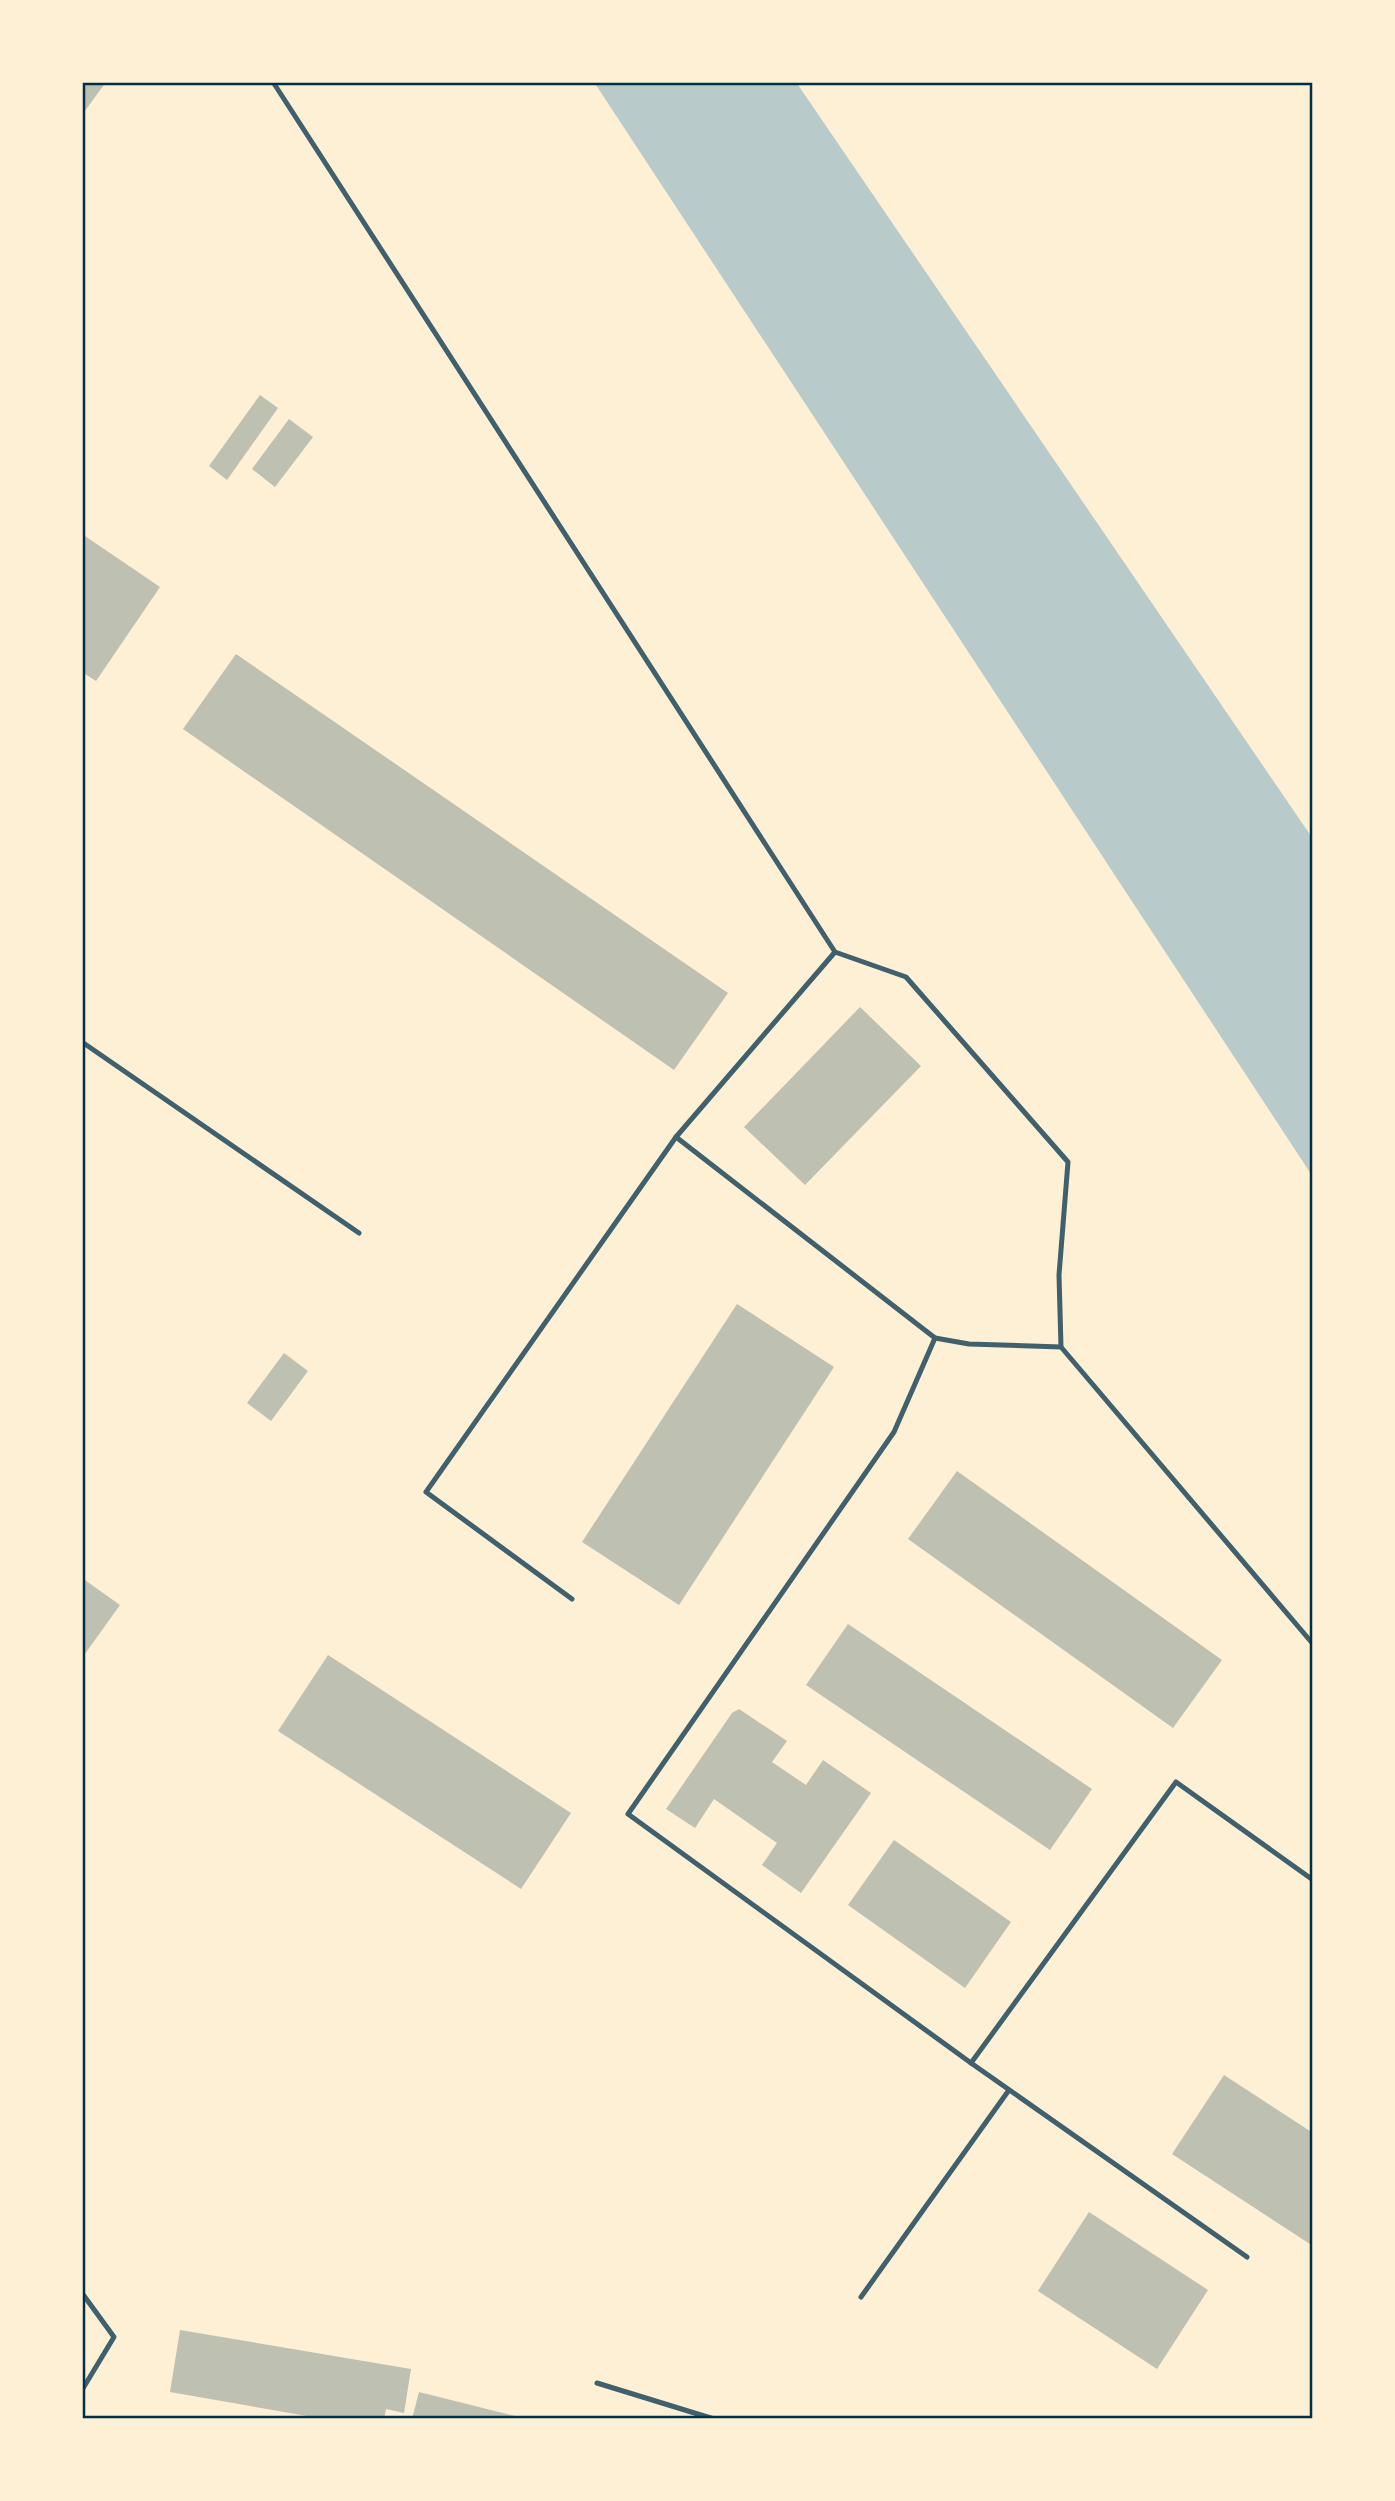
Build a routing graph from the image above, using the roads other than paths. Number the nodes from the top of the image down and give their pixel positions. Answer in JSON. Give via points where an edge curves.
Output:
{"nodes":[{"id":1,"x":273,"y":82,"type":"edge"},
{"id":2,"x":835,"y":953,"type":"junction"},
{"id":3,"x":82,"y":1042,"type":"edge"},
{"id":4,"x":676,"y":1137,"type":"junction"},
{"id":5,"x":359,"y":1233,"type":"dead end"},
{"id":6,"x":935,"y":1338,"type":"junction"},
{"id":7,"x":1061,"y":1347,"type":"junction"},
{"id":8,"x":572,"y":1599,"type":"dead end"},
{"id":9,"x":1313,"y":1644,"type":"edge"},
{"id":10,"x":1313,"y":1880,"type":"edge"},
{"id":11,"x":971,"y":2063,"type":"junction"},
{"id":12,"x":1009,"y":2090,"type":"junction"},
{"id":13,"x":1247,"y":2257,"type":"dead end"},
{"id":14,"x":82,"y":2293,"type":"edge"},
{"id":15,"x":861,"y":2297,"type":"dead end"},
{"id":16,"x":597,"y":2383,"type":"dead end"},
{"id":17,"x":82,"y":2390,"type":"edge"},
{"id":18,"x":714,"y":2419,"type":"edge"}],
"edges":[{"from":1,"to":2,"type":"lane"},
{"from":2,"to":4,"type":"lane"},
{"from":2,"to":7,"type":"lane","via":[[905,977],[1068,1161],[1059,1275]]},
{"from":3,"to":5,"type":"lane"},
{"from":4,"to":6,"type":"lane"},
{"from":4,"to":8,"type":"lane","via":[[426,1492]]},
{"from":6,"to":7,"type":"lane","via":[[969,1344]]},
{"from":6,"to":11,"type":"lane","via":[[894,1432],[628,1814]]},
{"from":7,"to":9,"type":"lane"},
{"from":10,"to":11,"type":"lane","via":[[1176,1783]]},
{"from":11,"to":12,"type":"lane"},
{"from":12,"to":13,"type":"lane"},
{"from":12,"to":15,"type":"lane"},
{"from":14,"to":17,"type":"lane","via":[[114,2337]]},
{"from":16,"to":18,"type":"lane"}]}
